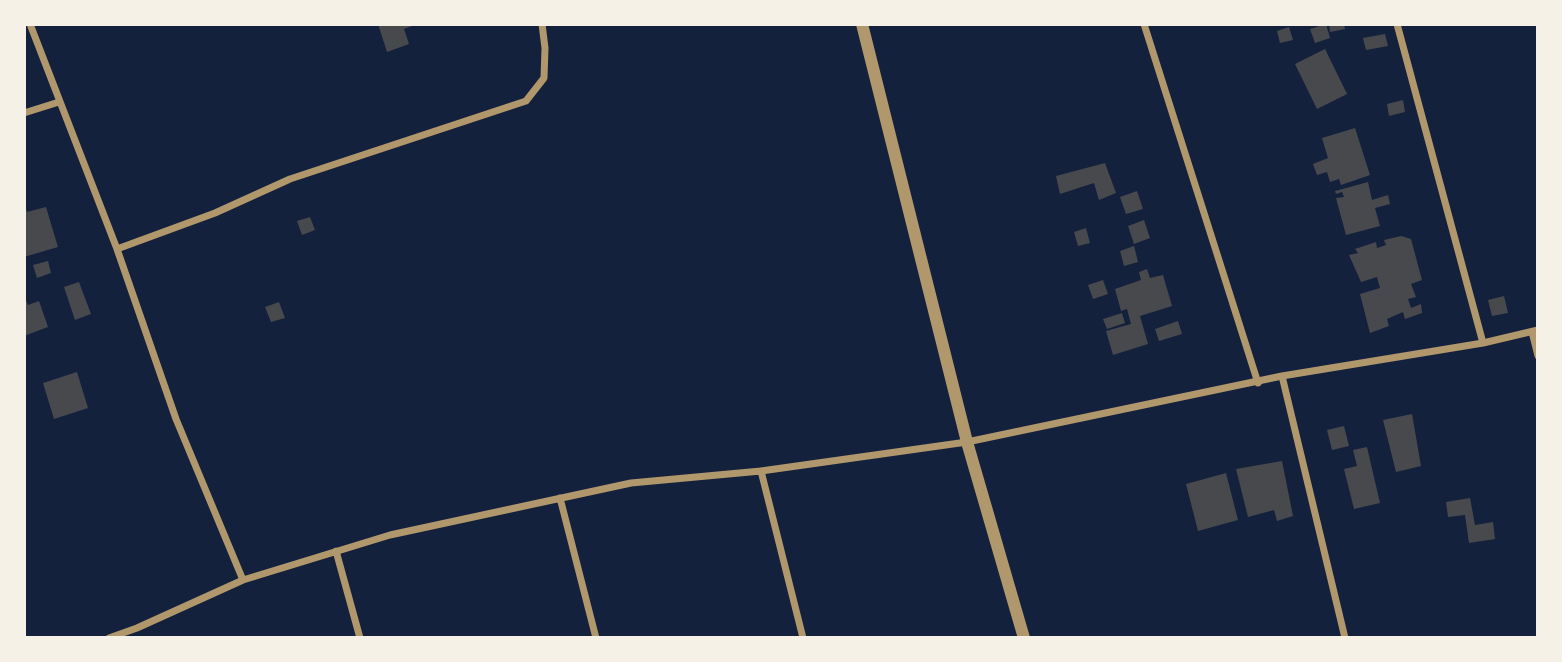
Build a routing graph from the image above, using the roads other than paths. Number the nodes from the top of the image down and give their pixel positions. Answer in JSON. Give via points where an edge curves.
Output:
{"nodes":[{"id":1,"x":30,"y":24,"type":"edge"},
{"id":2,"x":542,"y":24,"type":"edge"},
{"id":3,"x":862,"y":24,"type":"edge"},
{"id":4,"x":1144,"y":24,"type":"edge"},
{"id":5,"x":1397,"y":24,"type":"edge"},
{"id":6,"x":59,"y":102,"type":"junction"},
{"id":7,"x":24,"y":113,"type":"edge"},
{"id":8,"x":117,"y":249,"type":"junction"},
{"id":9,"x":1535,"y":331,"type":"edge"},
{"id":10,"x":1483,"y":343,"type":"junction"},
{"id":11,"x":1538,"y":356,"type":"edge"},
{"id":12,"x":1282,"y":376,"type":"junction"},
{"id":13,"x":1258,"y":383,"type":"junction"},
{"id":14,"x":967,"y":442,"type":"junction"},
{"id":15,"x":761,"y":471,"type":"junction"},
{"id":16,"x":560,"y":498,"type":"junction"},
{"id":17,"x":336,"y":551,"type":"junction"},
{"id":18,"x":243,"y":580,"type":"junction"},
{"id":19,"x":109,"y":638,"type":"edge"},
{"id":20,"x":360,"y":638,"type":"edge"},
{"id":21,"x":597,"y":638,"type":"edge"},
{"id":22,"x":803,"y":638,"type":"edge"},
{"id":23,"x":1024,"y":638,"type":"edge"},
{"id":24,"x":1345,"y":638,"type":"edge"}],
"edges":[{"from":1,"to":6,"type":"street"},
{"from":2,"to":8,"type":"street","via":[[544,78],[526,102],[290,179]]},
{"from":3,"to":14,"type":"street"},
{"from":4,"to":13,"type":"street"},
{"from":5,"to":10,"type":"street"},
{"from":6,"to":7,"type":"street"},
{"from":6,"to":8,"type":"street"},
{"from":8,"to":18,"type":"street","via":[[176,419]]},
{"from":9,"to":10,"type":"street"},
{"from":9,"to":11,"type":"street"},
{"from":10,"to":12,"type":"street"},
{"from":12,"to":13,"type":"street"},
{"from":12,"to":24,"type":"street"},
{"from":13,"to":14,"type":"street"},
{"from":14,"to":15,"type":"street"},
{"from":14,"to":23,"type":"street"},
{"from":15,"to":16,"type":"street","via":[[631,483]]},
{"from":15,"to":22,"type":"street"},
{"from":16,"to":17,"type":"street"},
{"from":16,"to":21,"type":"street"},
{"from":17,"to":18,"type":"street"},
{"from":17,"to":20,"type":"street"},
{"from":18,"to":19,"type":"street"}]}
